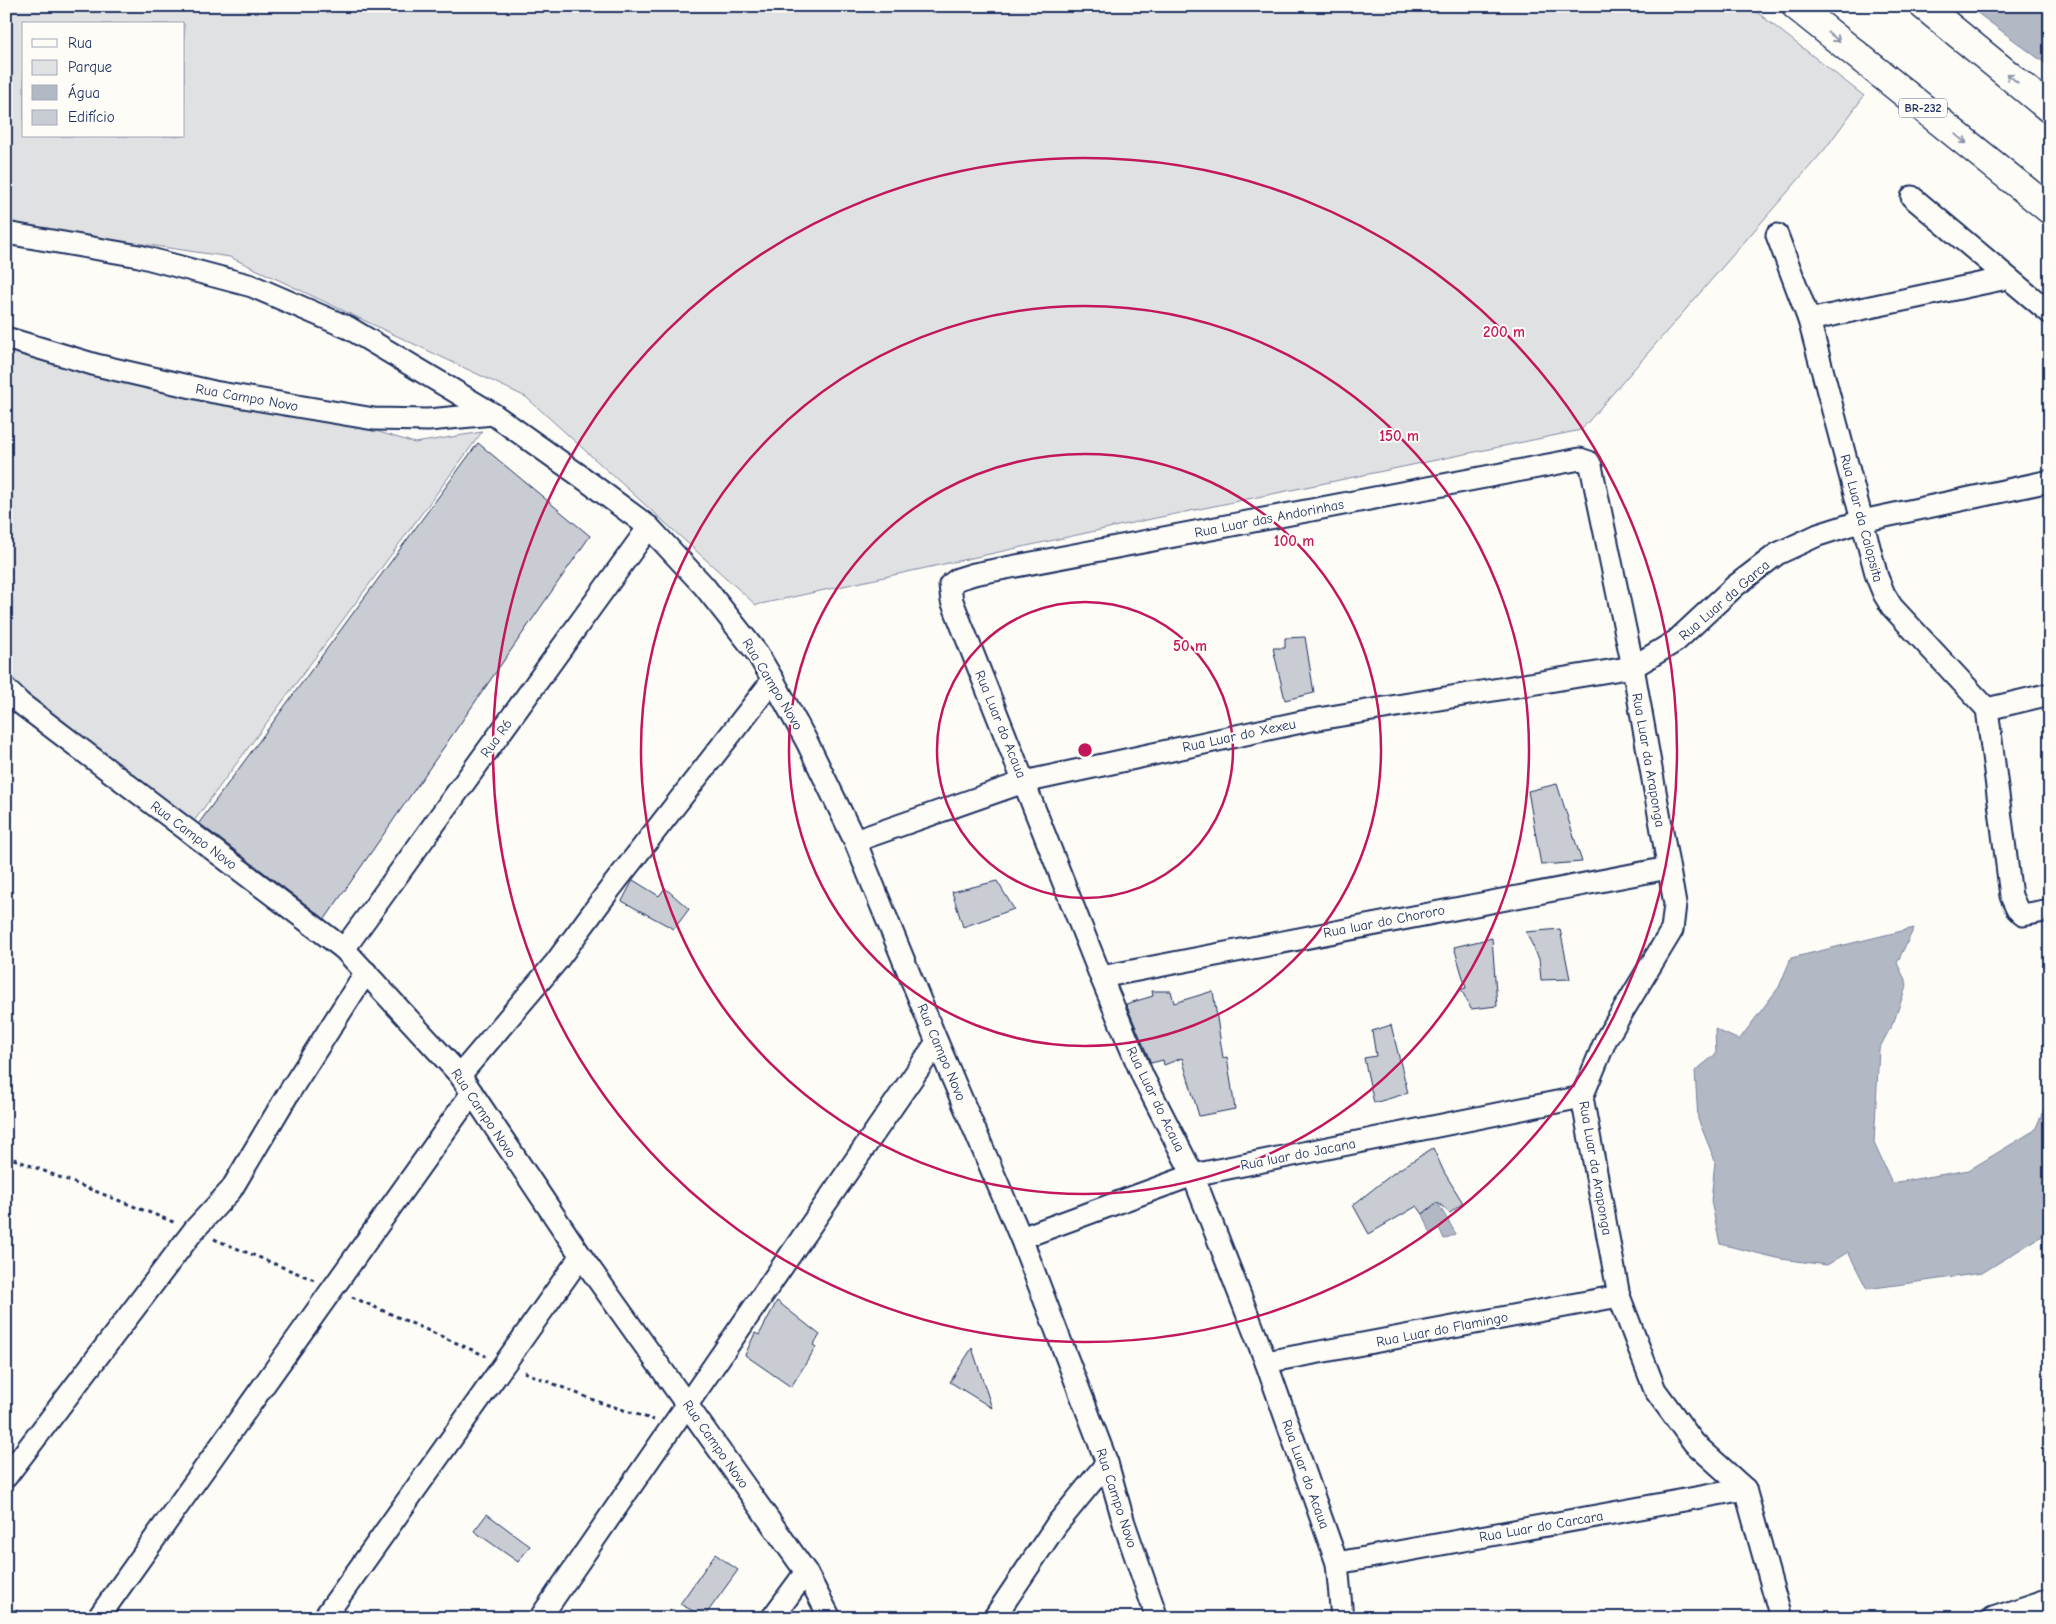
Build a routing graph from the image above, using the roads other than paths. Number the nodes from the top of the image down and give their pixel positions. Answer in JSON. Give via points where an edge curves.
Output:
{"nodes":[{"id":1,"x":1796,"y":6,"type":"edge"},
{"id":2,"x":1924,"y":6,"type":"edge"},
{"id":3,"x":2050,"y":109,"type":"edge"},
{"id":4,"x":1912,"y":197,"type":"dead end"},
{"id":5,"x":2050,"y":210,"type":"edge"},
{"id":6,"x":6,"y":233,"type":"edge"},
{"id":7,"x":1776,"y":235,"type":"dead end"},
{"id":8,"x":2007,"y":278,"type":"junction"},
{"id":9,"x":2050,"y":313,"type":"edge"},
{"id":10,"x":1809,"y":320,"type":"junction"},
{"id":11,"x":6,"y":338,"type":"edge"},
{"id":12,"x":493,"y":414,"type":"junction"},
{"id":13,"x":1589,"y":462,"type":"joint"},
{"id":14,"x":2050,"y":480,"type":"edge"},
{"id":15,"x":1862,"y":521,"type":"junction"},
{"id":16,"x":649,"y":527,"type":"junction"},
{"id":17,"x":950,"y":585,"type":"joint"},
{"id":18,"x":1633,"y":668,"type":"junction"},
{"id":19,"x":773,"y":680,"type":"junction"},
{"id":20,"x":6,"y":689,"type":"edge"},
{"id":21,"x":2050,"y":694,"type":"edge"},
{"id":22,"x":1987,"y":709,"type":"junction"},
{"id":23,"x":1024,"y":782,"type":"junction"},
{"id":24,"x":855,"y":841,"type":"junction"},
{"id":25,"x":1668,"y":868,"type":"junction"},
{"id":26,"x":2050,"y":910,"type":"edge"},
{"id":27,"x":344,"y":949,"type":"junction"},
{"id":28,"x":366,"y":972,"type":"junction"},
{"id":29,"x":1101,"y":977,"type":"junction"},
{"id":30,"x":937,"y":1042,"type":"junction"},
{"id":31,"x":460,"y":1075,"type":"junction"},
{"id":32,"x":472,"y":1093,"type":"junction"},
{"id":33,"x":1582,"y":1097,"type":"junction"},
{"id":34,"x":1193,"y":1175,"type":"junction"},
{"id":35,"x":1022,"y":1238,"type":"junction"},
{"id":36,"x":581,"y":1256,"type":"junction"},
{"id":37,"x":1619,"y":1296,"type":"junction"},
{"id":38,"x":1266,"y":1362,"type":"junction"},
{"id":39,"x":687,"y":1403,"type":"junction"},
{"id":40,"x":1107,"y":1463,"type":"junction"},
{"id":41,"x":6,"y":1477,"type":"edge"},
{"id":42,"x":1745,"y":1489,"type":"junction"},
{"id":43,"x":1337,"y":1563,"type":"junction"},
{"id":44,"x":806,"y":1572,"type":"junction"},
{"id":45,"x":2045,"y":1606,"type":"edge"},
{"id":46,"x":98,"y":1618,"type":"edge"},
{"id":47,"x":324,"y":1618,"type":"edge"},
{"id":48,"x":540,"y":1618,"type":"edge"},
{"id":49,"x":772,"y":1618,"type":"edge"},
{"id":50,"x":830,"y":1618,"type":"edge"},
{"id":51,"x":994,"y":1618,"type":"edge"},
{"id":52,"x":1158,"y":1618,"type":"edge"},
{"id":53,"x":1342,"y":1618,"type":"edge"},
{"id":54,"x":1781,"y":1618,"type":"edge"},
{"id":55,"x":1993,"y":1618,"type":"edge"}],
"edges":[{"from":1,"to":5,"type":"highway","number":"BR-232","one_way":true},
{"from":3,"to":2,"type":"highway","one_way":true},
{"from":4,"to":8,"type":"street"},
{"from":6,"to":12,"type":"street","name":"Rua Campo Novo","via":[[139,256],[252,286],[349,328]]},
{"from":7,"to":10,"type":"street","name":"Rua Luar da Calopsita"},
{"from":8,"to":9,"type":"street"},
{"from":8,"to":10,"type":"street"},
{"from":10,"to":15,"type":"street","name":"Rua Luar da Calopsita"},
{"from":11,"to":12,"type":"street","name":"Rua Campo Novo","via":[[96,365],[214,392],[374,419],[428,420]]},
{"from":12,"to":16,"type":"street","name":"Rua Campo Novo"},
{"from":13,"to":17,"type":"street","name":"Rua Luar das Andorinhas","via":[[1570,460],[974,574]]},
{"from":13,"to":18,"type":"street","name":"Rua Luar da Araponga"},
{"from":14,"to":15,"type":"street","name":"Rua Luar da Garca"},
{"from":15,"to":18,"type":"street","name":"Rua Luar da Garca","via":[[1818,534],[1777,554],[1736,586],[1676,641]]},
{"from":15,"to":22,"type":"street","name":"Rua Luar da Calopsita","via":[[1877,577],[1888,600]]},
{"from":16,"to":19,"type":"street","name":"Rua Campo Novo","via":[[704,586],[757,653]]},
{"from":16,"to":27,"type":"street","name":"Rua R6"},
{"from":17,"to":23,"type":"street","name":"Rua Luar do Acaua","via":[[952,601]]},
{"from":18,"to":23,"type":"street","name":"Rua Luar do Xexeu","via":[[1306,721]]},
{"from":18,"to":25,"type":"street","name":"Rua Luar da Araponga"},
{"from":19,"to":24,"type":"street","name":"Rua Campo Novo"},
{"from":19,"to":31,"type":"street","via":[[556,962]]},
{"from":20,"to":27,"type":"street","name":"Rua Campo Novo","via":[[20,703]]},
{"from":21,"to":22,"type":"street"},
{"from":22,"to":26,"type":"street","via":[[2012,896],[2023,916]]},
{"from":23,"to":24,"type":"street","name":"Rua Luar do Xexeu"},
{"from":23,"to":29,"type":"street","name":"Rua Luar do Acaua"},
{"from":24,"to":30,"type":"street","name":"Rua Campo Novo"},
{"from":25,"to":29,"type":"street","name":"Rua luar do Chororo"},
{"from":25,"to":33,"type":"street","name":"Rua Luar da Araponga","via":[[1675,904],[1672,930],[1606,1039]]},
{"from":27,"to":28,"type":"street","name":"Rua Campo Novo"},
{"from":28,"to":31,"type":"street","name":"Rua Campo Novo"},
{"from":28,"to":41,"type":"street","via":[[288,1094],[236,1184],[194,1230]]},
{"from":29,"to":34,"type":"street","name":"Rua Luar do Acaua","via":[[1143,1077]]},
{"from":30,"to":35,"type":"street","name":"Rua Campo Novo"},
{"from":30,"to":39,"type":"street"},
{"from":31,"to":32,"type":"street","name":"Rua Campo Novo"},
{"from":32,"to":36,"type":"street","name":"Rua Campo Novo"},
{"from":32,"to":46,"type":"street"},
{"from":33,"to":34,"type":"street","name":"Rua luar do Jacana"},
{"from":33,"to":37,"type":"street","name":"Rua Luar da Araponga"},
{"from":34,"to":35,"type":"street","name":"Rua luar do Jacana"},
{"from":34,"to":38,"type":"street","name":"Rua Luar do Acaua"},
{"from":35,"to":40,"type":"street","name":"Rua Campo Novo"},
{"from":36,"to":39,"type":"street","name":"Rua Campo Novo"},
{"from":36,"to":47,"type":"street"},
{"from":37,"to":38,"type":"street","name":"Rua Luar do Flamingo"},
{"from":37,"to":42,"type":"street","name":"Rua Luar da Araponga","via":[[1656,1390],[1694,1443]]},
{"from":38,"to":43,"type":"street","name":"Rua Luar do Acaua"},
{"from":39,"to":44,"type":"street","name":"Rua Campo Novo"},
{"from":39,"to":48,"type":"street"},
{"from":40,"to":51,"type":"street","via":[[1056,1524]]},
{"from":40,"to":52,"type":"street","name":"Rua Campo Novo","via":[[1124,1523]]},
{"from":42,"to":43,"type":"street","name":"Rua Luar do Carcara"},
{"from":42,"to":54,"type":"street"},
{"from":43,"to":53,"type":"street","name":"Rua Luar do Acaua"},
{"from":44,"to":49,"type":"street"},
{"from":44,"to":50,"type":"street","name":"Rua Campo Novo"},
{"from":45,"to":55,"type":"street"}]}
